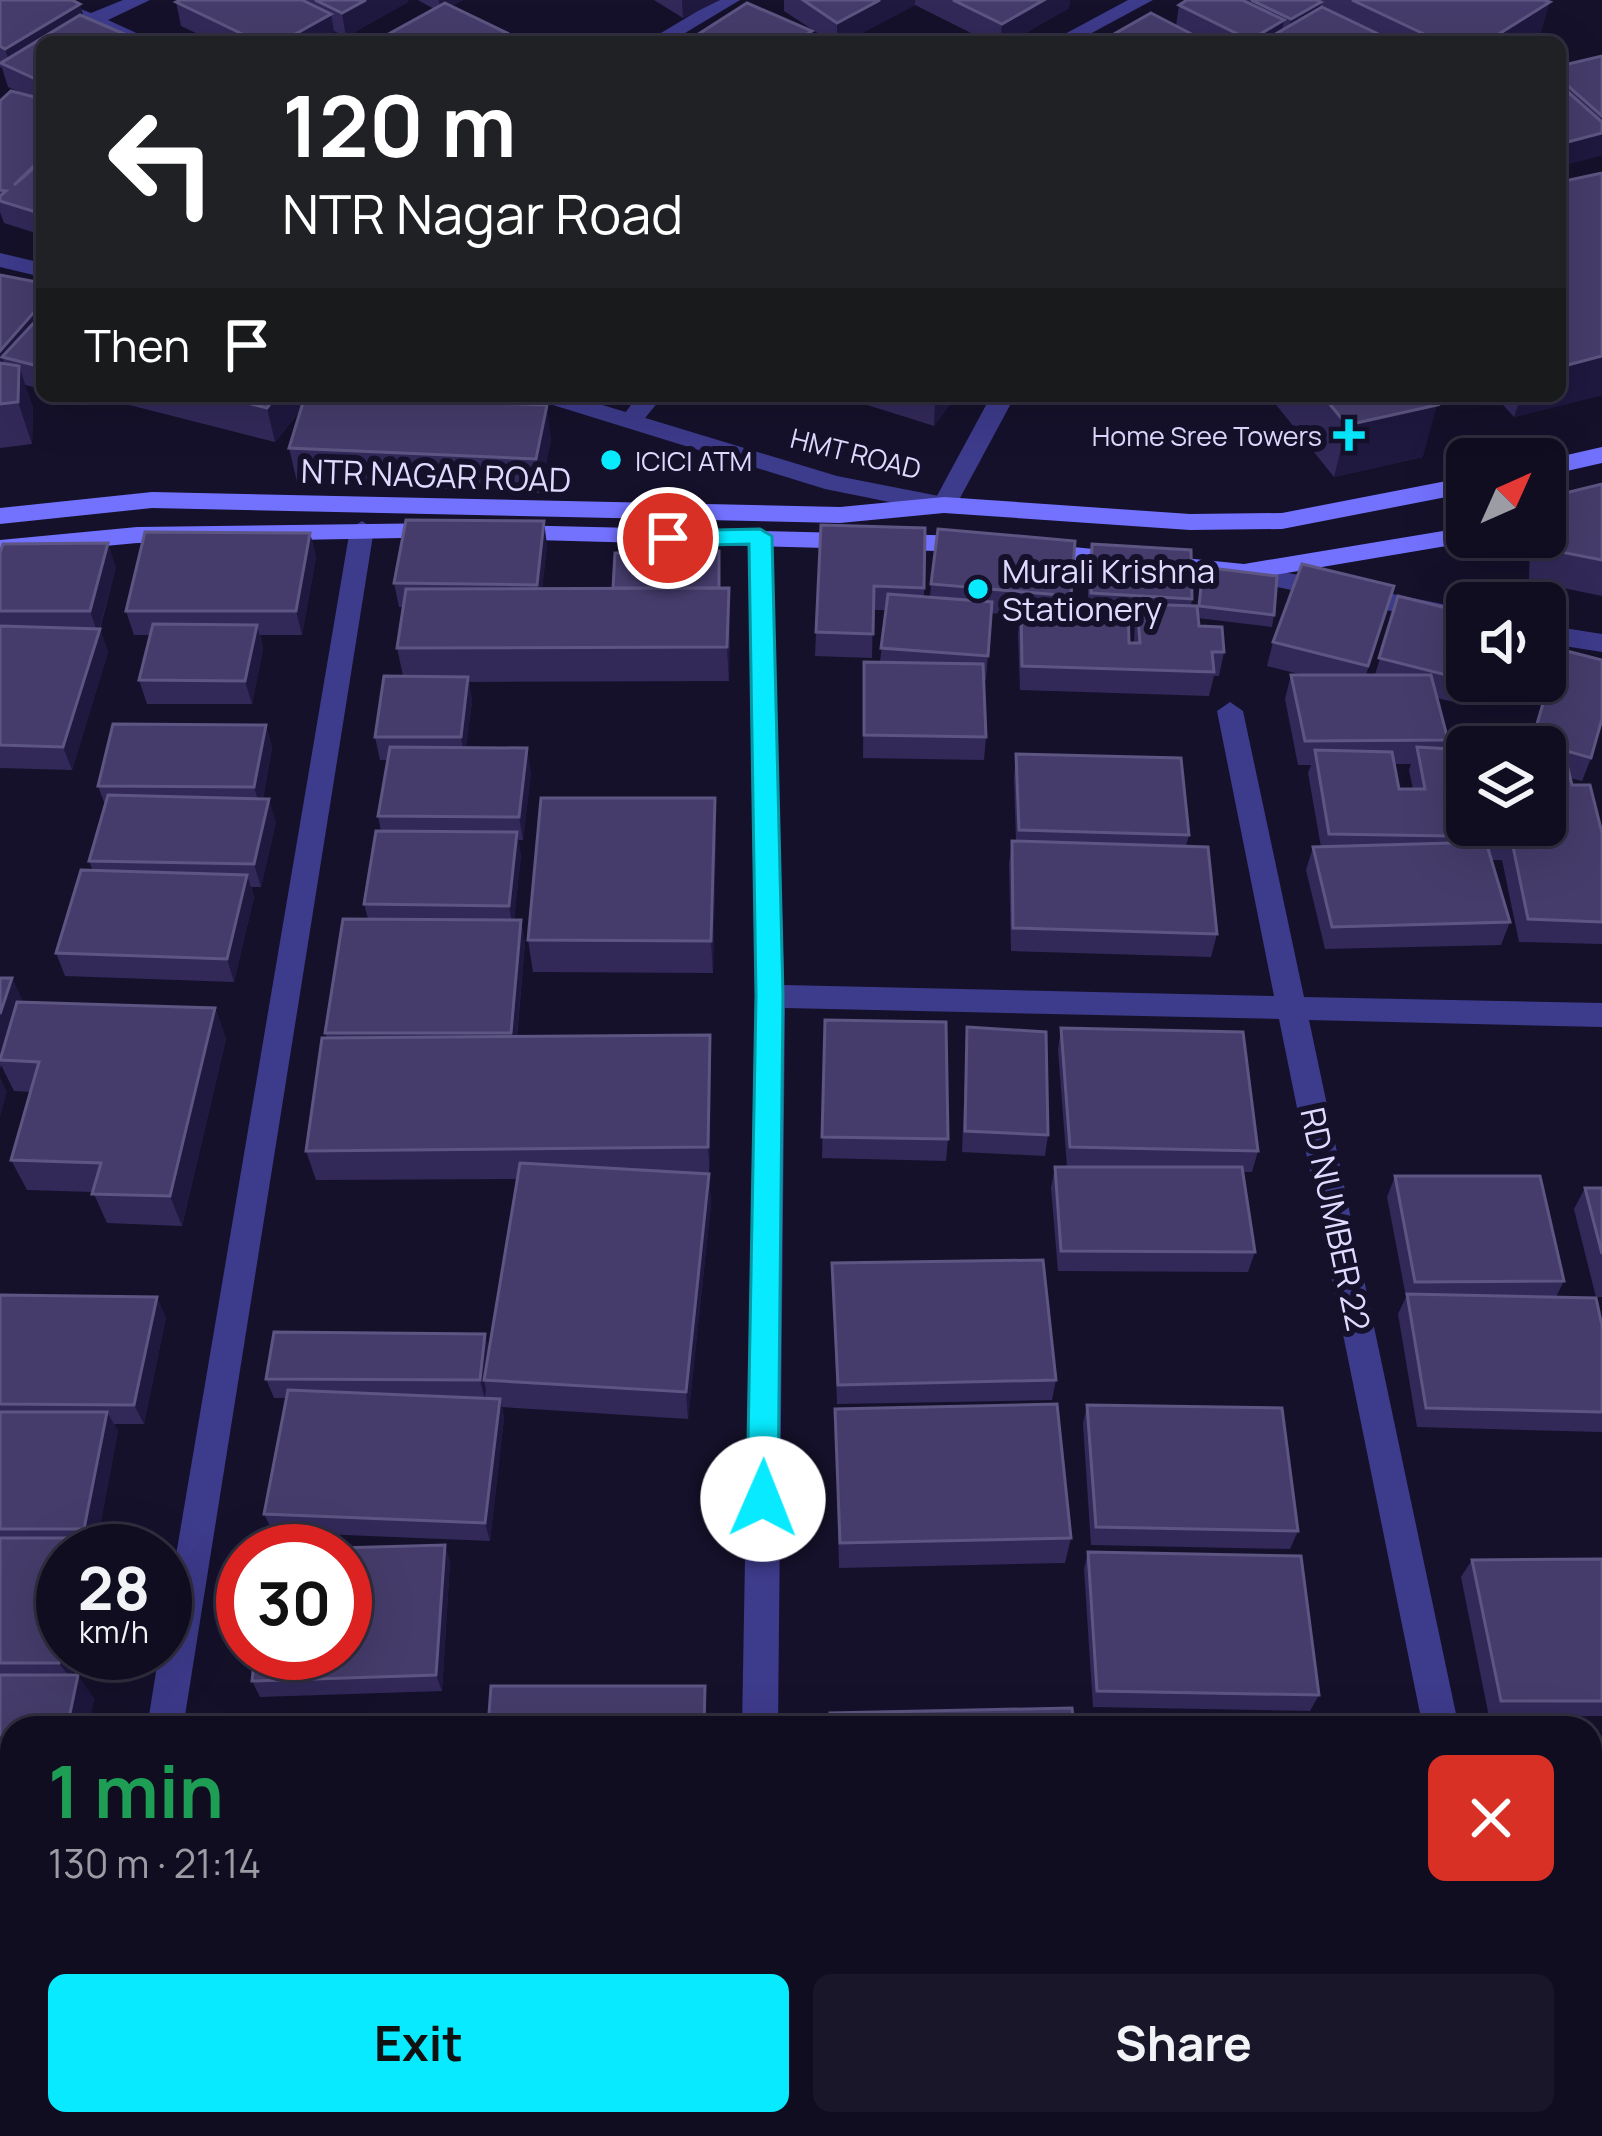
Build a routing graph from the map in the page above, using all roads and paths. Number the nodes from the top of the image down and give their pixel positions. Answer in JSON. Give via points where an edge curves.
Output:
{"nodes":[{"id":1,"x":40,"y":0,"type":"edge"},
{"id":2,"x":140,"y":0,"type":"edge"},
{"id":3,"x":730,"y":0,"type":"edge"},
{"id":4,"x":1143,"y":0,"type":"edge"},
{"id":5,"x":92,"y":20,"type":"junction"},
{"id":6,"x":131,"y":36,"type":"edge"},
{"id":7,"x":667,"y":36,"type":"edge"},
{"id":8,"x":1072,"y":36,"type":"edge"},
{"id":9,"x":0,"y":260,"type":"edge"},
{"id":10,"x":36,"y":269,"type":"edge"},
{"id":11,"x":571,"y":402,"type":"edge"},
{"id":12,"x":646,"y":402,"type":"edge"},
{"id":13,"x":1001,"y":402,"type":"edge"},
{"id":14,"x":633,"y":418,"type":"junction"},
{"id":15,"x":1602,"y":455,"type":"edge"},
{"id":16,"x":1566,"y":463,"type":"edge"},
{"id":17,"x":1446,"y":489,"type":"edge"},
{"id":18,"x":944,"y":506,"type":"junction"},
{"id":19,"x":0,"y":516,"type":"edge"},
{"id":20,"x":362,"y":529,"type":"junction"},
{"id":21,"x":760,"y":536,"type":"junction"},
{"id":22,"x":1446,"y":538,"type":"edge"},
{"id":23,"x":0,"y":548,"type":"edge"},
{"id":24,"x":1244,"y":572,"type":"junction"},
{"id":25,"x":1446,"y":614,"type":"edge"},
{"id":26,"x":1566,"y":637,"type":"edge"},
{"id":27,"x":1602,"y":643,"type":"edge"},
{"id":28,"x":1230,"y":711,"type":"dead end"},
{"id":29,"x":770,"y":996,"type":"junction"},
{"id":30,"x":1293,"y":1010,"type":"junction"},
{"id":31,"x":1602,"y":1015,"type":"edge"},
{"id":32,"x":167,"y":1716,"type":"edge"},
{"id":33,"x":760,"y":1716,"type":"edge"},
{"id":34,"x":1439,"y":1716,"type":"edge"}],
"edges":[{"from":1,"to":5,"type":"street"},
{"from":2,"to":5,"type":"street"},
{"from":3,"to":7,"type":"street"},
{"from":4,"to":8,"type":"street"},
{"from":5,"to":6,"type":"street"},
{"from":9,"to":10,"type":"street"},
{"from":11,"to":14,"type":"street","name":"HMT ROAD"},
{"from":12,"to":14,"type":"street"},
{"from":13,"to":18,"type":"street"},
{"from":14,"to":18,"type":"street","name":"HMT ROAD","via":[[834,483]]},
{"from":15,"to":16,"type":"main road"},
{"from":17,"to":18,"type":"main road","name":"NTR NAGAR ROAD","via":[[1282,520]]},
{"from":18,"to":19,"type":"main road","name":"NTR NAGAR ROAD","via":[[840,515],[152,500]]},
{"from":20,"to":21,"type":"main road","name":"NTR NAGAR ROAD"},
{"from":20,"to":23,"type":"main road","name":"NTR NAGAR ROAD"},
{"from":20,"to":32,"type":"street"},
{"from":21,"to":24,"type":"main road","name":"NTR NAGAR ROAD","via":[[959,542]]},
{"from":21,"to":29,"type":"street"},
{"from":22,"to":24,"type":"main road","name":"NTR NAGAR ROAD"},
{"from":24,"to":25,"type":"street"},
{"from":26,"to":27,"type":"street"},
{"from":28,"to":30,"type":"street","name":"RD NUMBER 22"},
{"from":29,"to":30,"type":"street"},
{"from":29,"to":33,"type":"street"},
{"from":30,"to":31,"type":"street"},
{"from":30,"to":34,"type":"street","name":"RD NUMBER 22"}]}
